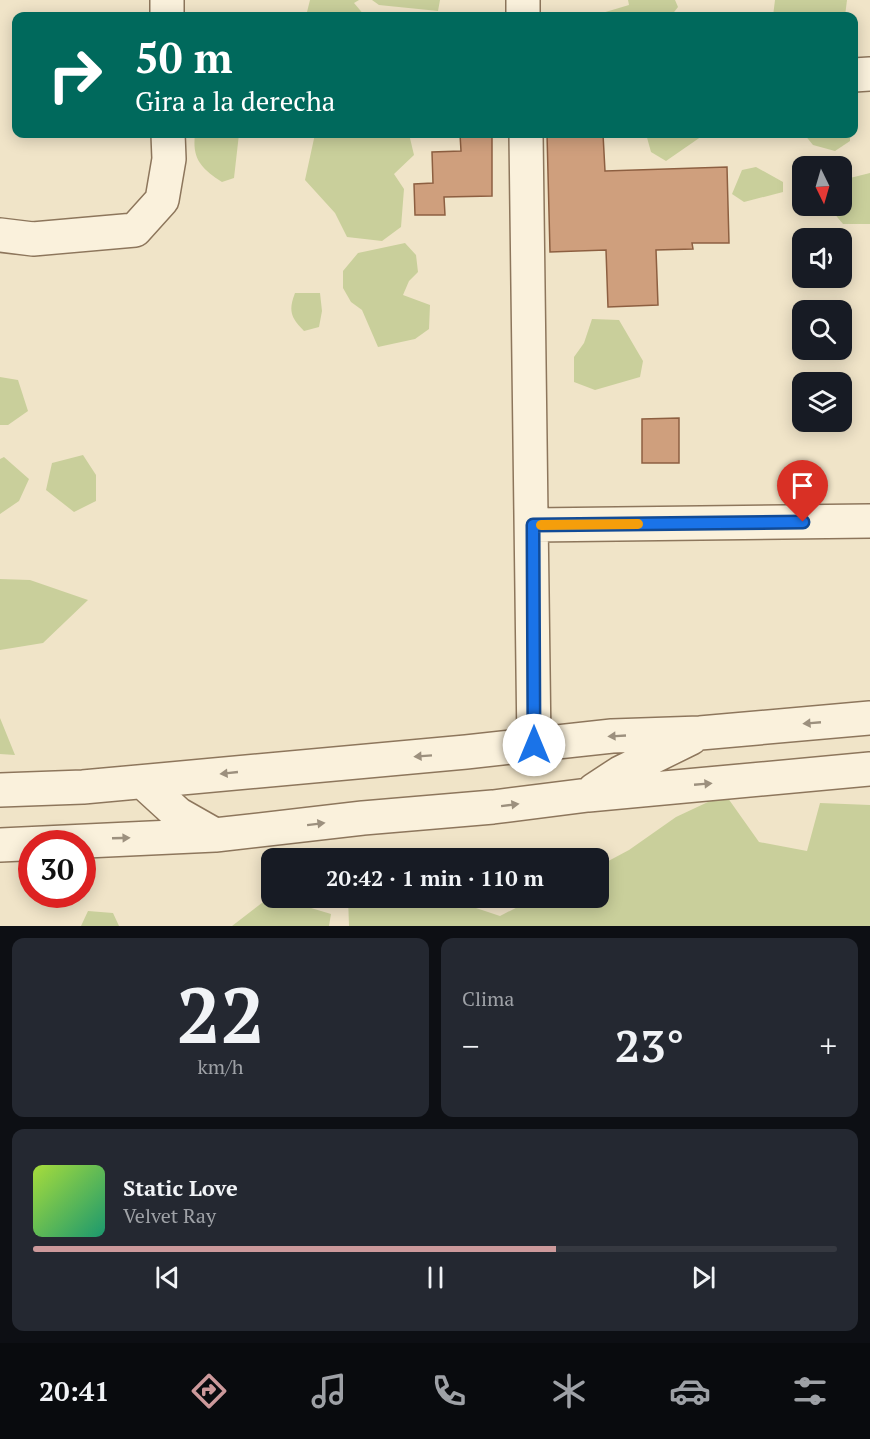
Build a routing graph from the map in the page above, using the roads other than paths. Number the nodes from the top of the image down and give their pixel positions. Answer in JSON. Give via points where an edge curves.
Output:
{"nodes":[{"id":1,"x":168,"y":138,"type":"edge"},
{"id":2,"x":526,"y":138,"type":"edge"},
{"id":3,"x":0,"y":235,"type":"edge"},
{"id":4,"x":870,"y":521,"type":"edge"},
{"id":5,"x":533,"y":525,"type":"junction"},
{"id":6,"x":870,"y":718,"type":"edge"},
{"id":7,"x":700,"y":733,"type":"junction"},
{"id":8,"x":534,"y":745,"type":"junction"},
{"id":9,"x":870,"y":769,"type":"edge"},
{"id":10,"x":143,"y":782,"type":"junction"},
{"id":11,"x":0,"y":790,"type":"edge"},
{"id":12,"x":588,"y":795,"type":"junction"},
{"id":13,"x":215,"y":835,"type":"junction"},
{"id":14,"x":0,"y":844,"type":"edge"}],
"edges":[{"from":1,"to":3,"type":"street","via":[[162,200],[135,230],[33,239]]},
{"from":2,"to":5,"type":"street"},
{"from":4,"to":5,"type":"street"},
{"from":5,"to":8,"type":"street"},
{"from":6,"to":7,"type":"street","one_way":true},
{"from":7,"to":8,"type":"street","one_way":true,"via":[[612,736]]},
{"from":7,"to":12,"type":"street","via":[[620,773]]},
{"from":8,"to":10,"type":"street","one_way":true},
{"from":12,"to":9,"type":"street","one_way":true},
{"from":10,"to":11,"type":"street"},
{"from":10,"to":13,"type":"street","via":[[178,814]]},
{"from":13,"to":12,"type":"street","one_way":true},
{"from":14,"to":13,"type":"street","one_way":true}]}
